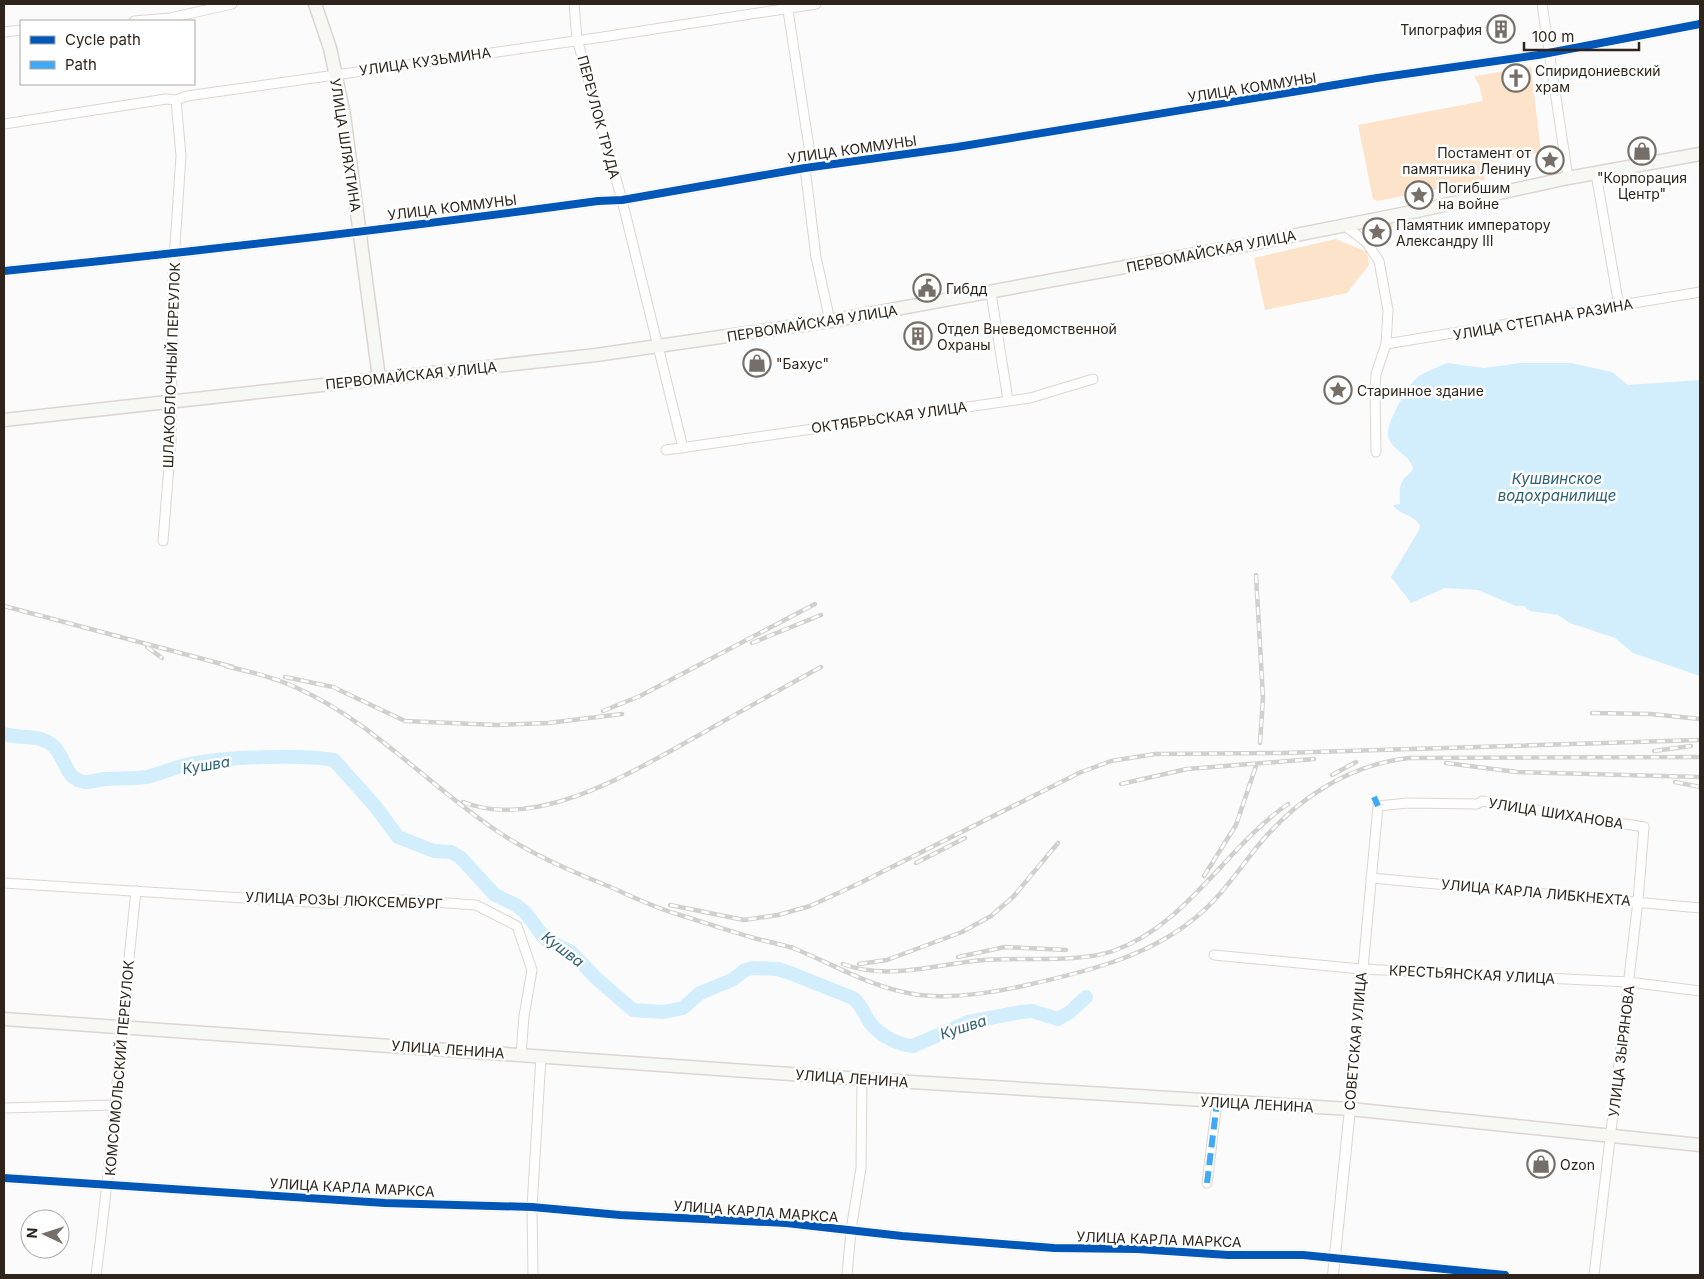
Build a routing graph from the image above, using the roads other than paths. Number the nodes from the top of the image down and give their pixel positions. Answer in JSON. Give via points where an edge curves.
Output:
{"nodes":[{"id":1,"x":232,"y":4,"type":"edge"},
{"id":2,"x":315,"y":4,"type":"edge"},
{"id":3,"x":574,"y":4,"type":"edge"},
{"id":4,"x":816,"y":4,"type":"edge"},
{"id":5,"x":1542,"y":4,"type":"edge"},
{"id":6,"x":788,"y":5,"type":"edge"},
{"id":7,"x":146,"y":20,"type":"edge"},
{"id":8,"x":1700,"y":24,"type":"edge"},
{"id":9,"x":20,"y":30,"type":"edge"},
{"id":10,"x":4,"y":32,"type":"edge"},
{"id":11,"x":577,"y":39,"type":"junction"},
{"id":12,"x":1549,"y":52,"type":"junction"},
{"id":13,"x":336,"y":74,"type":"junction"},
{"id":14,"x":176,"y":100,"type":"junction"},
{"id":15,"x":4,"y":124,"type":"edge"},
{"id":16,"x":1700,"y":154,"type":"edge"},
{"id":17,"x":809,"y":168,"type":"junction"},
{"id":18,"x":1596,"y":174,"type":"junction"},
{"id":19,"x":1568,"y":178,"type":"junction"},
{"id":20,"x":622,"y":200,"type":"junction"},
{"id":21,"x":1344,"y":225,"type":"junction"},
{"id":22,"x":359,"y":231,"type":"junction"},
{"id":23,"x":175,"y":254,"type":"junction"},
{"id":24,"x":4,"y":271,"type":"edge"},
{"id":25,"x":1700,"y":292,"type":"edge"},
{"id":26,"x":991,"y":294,"type":"junction"},
{"id":27,"x":1619,"y":306,"type":"junction"},
{"id":28,"x":830,"y":321,"type":"junction"},
{"id":29,"x":1386,"y":344,"type":"junction"},
{"id":30,"x":658,"y":346,"type":"junction"},
{"id":31,"x":379,"y":378,"type":"junction"},
{"id":32,"x":1093,"y":379,"type":"dead end"},
{"id":33,"x":1008,"y":400,"type":"junction"},
{"id":34,"x":170,"y":402,"type":"junction"},
{"id":35,"x":4,"y":420,"type":"edge"},
{"id":36,"x":683,"y":448,"type":"junction"},
{"id":37,"x":666,"y":450,"type":"dead end"},
{"id":38,"x":1376,"y":452,"type":"dead end"},
{"id":39,"x":163,"y":542,"type":"dead end"},
{"id":40,"x":1378,"y":806,"type":"joint"},
{"id":41,"x":1644,"y":827,"type":"joint"},
{"id":42,"x":1371,"y":878,"type":"junction"},
{"id":43,"x":4,"y":883,"type":"edge"},
{"id":44,"x":136,"y":891,"type":"junction"},
{"id":45,"x":1638,"y":901,"type":"junction"},
{"id":46,"x":1700,"y":908,"type":"edge"},
{"id":47,"x":1214,"y":955,"type":"dead end"},
{"id":48,"x":1361,"y":969,"type":"junction"},
{"id":49,"x":1629,"y":982,"type":"junction"},
{"id":50,"x":1700,"y":991,"type":"edge"},
{"id":51,"x":4,"y":1019,"type":"edge"},
{"id":52,"x":121,"y":1027,"type":"junction"},
{"id":53,"x":520,"y":1054,"type":"junction"},
{"id":54,"x":541,"y":1056,"type":"junction"},
{"id":55,"x":862,"y":1079,"type":"junction"},
{"id":56,"x":1217,"y":1102,"type":"junction"},
{"id":57,"x":115,"y":1105,"type":"junction"},
{"id":58,"x":4,"y":1108,"type":"edge"},
{"id":59,"x":1350,"y":1109,"type":"junction"},
{"id":60,"x":1610,"y":1135,"type":"junction"},
{"id":61,"x":1700,"y":1145,"type":"edge"},
{"id":62,"x":4,"y":1178,"type":"edge"},
{"id":63,"x":109,"y":1183,"type":"junction"},
{"id":64,"x":1207,"y":1183,"type":"dead end"},
{"id":65,"x":532,"y":1207,"type":"junction"},
{"id":66,"x":851,"y":1230,"type":"junction"},
{"id":67,"x":1334,"y":1259,"type":"junction"},
{"id":68,"x":96,"y":1275,"type":"edge"},
{"id":69,"x":533,"y":1275,"type":"edge"},
{"id":70,"x":847,"y":1275,"type":"edge"},
{"id":71,"x":1333,"y":1275,"type":"edge"},
{"id":72,"x":1505,"y":1275,"type":"edge"},
{"id":73,"x":1594,"y":1275,"type":"edge"}],
"edges":[{"from":1,"to":7,"type":"street"},
{"from":2,"to":13,"type":"main road","name":"УЛИЦА ШЛЯХТИНА"},
{"from":3,"to":11,"type":"street","name":"ПЕРЕУЛОК ТРУДА"},
{"from":4,"to":6,"type":"street","name":"УЛИЦА КУЗЬМИНА"},
{"from":5,"to":12,"type":"street"},
{"from":6,"to":11,"type":"street","name":"УЛИЦА КУЗЬМИНА"},
{"from":6,"to":17,"type":"street"},
{"from":8,"to":12,"type":"street","name":"УЛИЦА КОММУНЫ"},
{"from":9,"to":10,"type":"street"},
{"from":11,"to":13,"type":"street","name":"УЛИЦА КУЗЬМИНА"},
{"from":11,"to":20,"type":"street","name":"ПЕРЕУЛОК ТРУДА"},
{"from":12,"to":17,"type":"street","name":"УЛИЦА КОММУНЫ"},
{"from":12,"to":19,"type":"street"},
{"from":13,"to":14,"type":"street","name":"УЛИЦА КУЗЬМИНА"},
{"from":13,"to":22,"type":"main road","name":"УЛИЦА ШЛЯХТИНА"},
{"from":14,"to":15,"type":"street","name":"УЛИЦА КУЗЬМИНА"},
{"from":14,"to":23,"type":"street","name":"ШЛАКОБЛОЧНЫЙ ПЕРЕУЛОК","via":[[181,156]]},
{"from":16,"to":18,"type":"main road","name":"ПЕРВОМАЙСКАЯ УЛИЦА"},
{"from":17,"to":20,"type":"street","name":"УЛИЦА КОММУНЫ"},
{"from":17,"to":28,"type":"street","via":[[816,257]]},
{"from":18,"to":19,"type":"main road","name":"ПЕРВОМАЙСКАЯ УЛИЦА"},
{"from":18,"to":27,"type":"street"},
{"from":19,"to":21,"type":"main road","name":"ПЕРВОМАЙСКАЯ УЛИЦА"},
{"from":20,"to":22,"type":"street","name":"УЛИЦА КОММУНЫ"},
{"from":20,"to":30,"type":"street","name":"ПЕРЕУЛОК ТРУДА"},
{"from":21,"to":26,"type":"main road","name":"ПЕРВОМАЙСКАЯ УЛИЦА"},
{"from":21,"to":29,"type":"street","via":[[1367,244],[1379,261],[1388,310]]},
{"from":22,"to":23,"type":"street","name":"УЛИЦА КОММУНЫ"},
{"from":22,"to":31,"type":"main road","name":"УЛИЦА ШЛЯХТИНА"},
{"from":23,"to":24,"type":"street","name":"УЛИЦА КОММУНЫ"},
{"from":23,"to":34,"type":"street","name":"ШЛАКОБЛОЧНЫЙ ПЕРЕУЛОК"},
{"from":25,"to":27,"type":"street","name":"УЛИЦА СТЕПАНА РАЗИНА"},
{"from":26,"to":28,"type":"main road","name":"ПЕРВОМАЙСКАЯ УЛИЦА"},
{"from":26,"to":33,"type":"street"},
{"from":27,"to":29,"type":"street","name":"УЛИЦА СТЕПАНА РАЗИНА"},
{"from":28,"to":30,"type":"main road","name":"ПЕРВОМАЙСКАЯ УЛИЦА"},
{"from":29,"to":38,"type":"street","via":[[1376,374]]},
{"from":30,"to":31,"type":"main road","name":"ПЕРВОМАЙСКАЯ УЛИЦА"},
{"from":30,"to":36,"type":"street","name":"ПЕРЕУЛОК ТРУДА"},
{"from":31,"to":34,"type":"main road","name":"ПЕРВОМАЙСКАЯ УЛИЦА"},
{"from":32,"to":33,"type":"street","name":"ОКТЯБРЬСКАЯ УЛИЦА","via":[[1030,398]]},
{"from":33,"to":36,"type":"street","name":"ОКТЯБРЬСКАЯ УЛИЦА"},
{"from":34,"to":35,"type":"main road","name":"ПЕРВОМАЙСКАЯ УЛИЦА"},
{"from":34,"to":39,"type":"street","name":"ШЛАКОБЛОЧНЫЙ ПЕРЕУЛОК"},
{"from":36,"to":37,"type":"street","name":"ОКТЯБРЬСКАЯ УЛИЦА"},
{"from":40,"to":41,"type":"street","name":"УЛИЦА ШИХАНОВА","via":[[1408,802],[1477,804],[1482,801]]},
{"from":40,"to":42,"type":"street","name":"СОВЕТСКАЯ УЛИЦА"},
{"from":41,"to":45,"type":"street","name":"УЛИЦА ЗЫРЯНОВА"},
{"from":42,"to":45,"type":"street","name":"УЛИЦА КАРЛА ЛИБКНЕХТА"},
{"from":42,"to":48,"type":"street","name":"СОВЕТСКАЯ УЛИЦА"},
{"from":43,"to":44,"type":"street","name":"УЛИЦА РОЗЫ ЛЮКСЕМБУРГ"},
{"from":44,"to":52,"type":"street","name":"КОМСОМОЛЬСКИЙ ПЕРЕУЛОК"},
{"from":44,"to":53,"type":"street","name":"УЛИЦА РОЗЫ ЛЮКСЕМБУРГ","via":[[325,903],[404,900],[476,905],[517,926],[532,970]]},
{"from":45,"to":46,"type":"street","name":"УЛИЦА КАРЛА ЛИБКНЕХТА"},
{"from":45,"to":49,"type":"street","name":"УЛИЦА ЗЫРЯНОВА"},
{"from":47,"to":48,"type":"street","name":"КРЕСТЬЯНСКАЯ УЛИЦА"},
{"from":48,"to":49,"type":"street","name":"КРЕСТЬЯНСКАЯ УЛИЦА"},
{"from":48,"to":59,"type":"street","name":"СОВЕТСКАЯ УЛИЦА"},
{"from":49,"to":50,"type":"street","name":"КРЕСТЬЯНСКАЯ УЛИЦА"},
{"from":49,"to":60,"type":"street","name":"УЛИЦА ЗЫРЯНОВА"},
{"from":51,"to":52,"type":"main road","name":"УЛИЦА ЛЕНИНА"},
{"from":52,"to":53,"type":"main road","name":"УЛИЦА ЛЕНИНА"},
{"from":52,"to":57,"type":"street","name":"КОМСОМОЛЬСКИЙ ПЕРЕУЛОК"},
{"from":53,"to":54,"type":"main road","name":"УЛИЦА ЛЕНИНА"},
{"from":54,"to":55,"type":"main road","name":"УЛИЦА ЛЕНИНА"},
{"from":54,"to":65,"type":"street"},
{"from":55,"to":56,"type":"main road","name":"УЛИЦА ЛЕНИНА"},
{"from":55,"to":66,"type":"street","via":[[861,1168]]},
{"from":56,"to":59,"type":"main road","name":"УЛИЦА ЛЕНИНА"},
{"from":56,"to":64,"type":"street"},
{"from":57,"to":58,"type":"street"},
{"from":57,"to":63,"type":"street","name":"КОМСОМОЛЬСКИЙ ПЕРЕУЛОК"},
{"from":59,"to":60,"type":"main road","name":"УЛИЦА ЛЕНИНА"},
{"from":59,"to":67,"type":"street","name":"СОВЕТСКАЯ УЛИЦА"},
{"from":60,"to":61,"type":"main road","name":"УЛИЦА ЛЕНИНА"},
{"from":60,"to":73,"type":"street","name":"УЛИЦА ЗЫРЯНОВА"},
{"from":62,"to":63,"type":"street","name":"УЛИЦА КАРЛА МАРКСА"},
{"from":63,"to":65,"type":"street","name":"УЛИЦА КАРЛА МАРКСА","via":[[385,1203]]},
{"from":63,"to":68,"type":"street","name":"КОМСОМОЛЬСКИЙ ПЕРЕУЛОК"},
{"from":65,"to":66,"type":"street","name":"УЛИЦА КАРЛА МАРКСА"},
{"from":65,"to":69,"type":"street"},
{"from":66,"to":67,"type":"street","name":"УЛИЦА КАРЛА МАРКСА","via":[[1054,1248],[1129,1248]]},
{"from":66,"to":70,"type":"street"},
{"from":67,"to":71,"type":"street","name":"СОВЕТСКАЯ УЛИЦА"},
{"from":67,"to":72,"type":"street","name":"УЛИЦА КАРЛА МАРКСА"}]}
